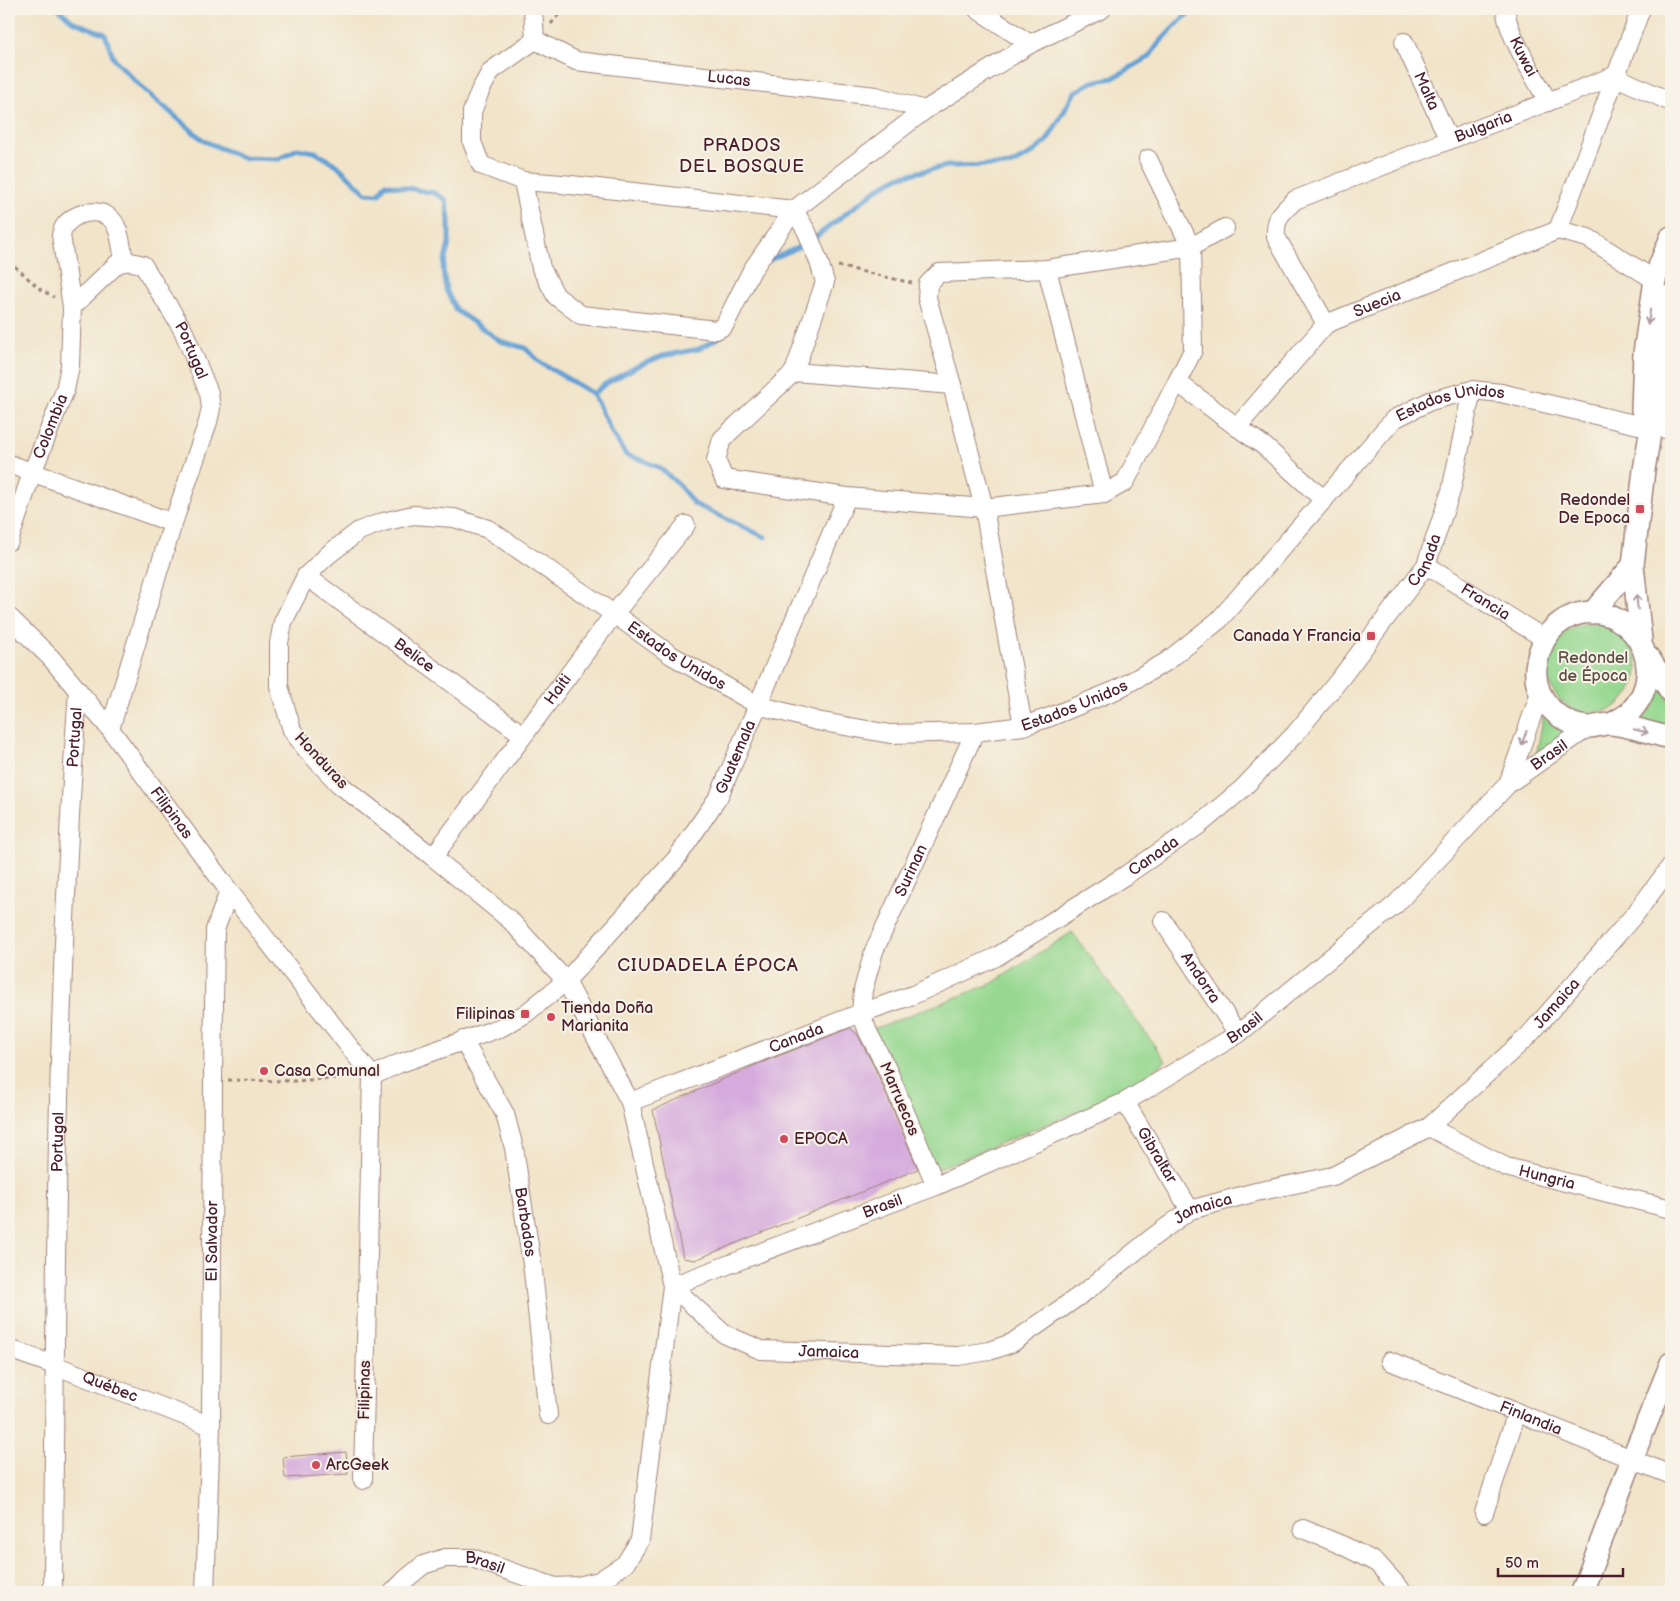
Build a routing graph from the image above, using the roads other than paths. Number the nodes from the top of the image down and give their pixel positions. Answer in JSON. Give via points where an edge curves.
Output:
{"nodes":[{"id":1,"x":532,"y":9,"type":"edge"},
{"id":2,"x":977,"y":9,"type":"edge"},
{"id":3,"x":1102,"y":9,"type":"edge"},
{"id":4,"x":1506,"y":9,"type":"edge"},
{"id":5,"x":1640,"y":9,"type":"edge"},
{"id":6,"x":535,"y":40,"type":"junction"},
{"id":7,"x":1404,"y":42,"type":"dead end"},
{"id":8,"x":1030,"y":44,"type":"junction"},
{"id":9,"x":1614,"y":76,"type":"junction"},
{"id":10,"x":1548,"y":102,"type":"junction"},
{"id":11,"x":1671,"y":102,"type":"edge"},
{"id":12,"x":925,"y":110,"type":"junction"},
{"id":13,"x":1449,"y":140,"type":"junction"},
{"id":14,"x":1148,"y":159,"type":"dead end"},
{"id":15,"x":523,"y":181,"type":"junction"},
{"id":16,"x":794,"y":210,"type":"junction"},
{"id":17,"x":1226,"y":228,"type":"dead end"},
{"id":18,"x":1558,"y":230,"type":"junction"},
{"id":19,"x":1671,"y":237,"type":"edge"},
{"id":20,"x":1191,"y":247,"type":"junction"},
{"id":21,"x":124,"y":261,"type":"junction"},
{"id":22,"x":1047,"y":269,"type":"junction"},
{"id":23,"x":1655,"y":280,"type":"junction"},
{"id":24,"x":1671,"y":295,"type":"edge"},
{"id":25,"x":72,"y":307,"type":"junction"},
{"id":26,"x":1326,"y":324,"type":"junction"},
{"id":27,"x":794,"y":372,"type":"junction"},
{"id":28,"x":1177,"y":382,"type":"junction"},
{"id":29,"x":952,"y":385,"type":"junction"},
{"id":30,"x":1472,"y":390,"type":"junction"},
{"id":31,"x":1236,"y":427,"type":"junction"},
{"id":32,"x":1661,"y":429,"type":"edge"},
{"id":33,"x":9,"y":464,"type":"edge"},
{"id":34,"x":32,"y":473,"type":"junction"},
{"id":35,"x":1104,"y":494,"type":"junction"},
{"id":36,"x":847,"y":497,"type":"junction"},
{"id":37,"x":1324,"y":500,"type":"junction"},
{"id":38,"x":984,"y":508,"type":"junction"},
{"id":39,"x":413,"y":515,"type":"joint"},
{"id":40,"x":173,"y":522,"type":"junction"},
{"id":41,"x":686,"y":526,"type":"dead end"},
{"id":42,"x":9,"y":541,"type":"edge"},
{"id":43,"x":1426,"y":565,"type":"junction"},
{"id":44,"x":1633,"y":565,"type":"junction"},
{"id":45,"x":306,"y":576,"type":"junction"},
{"id":46,"x":1592,"y":613,"type":"junction"},
{"id":47,"x":614,"y":614,"type":"junction"},
{"id":48,"x":9,"y":617,"type":"edge"},
{"id":49,"x":1545,"y":638,"type":"junction"},
{"id":50,"x":1645,"y":649,"type":"junction"},
{"id":51,"x":78,"y":691,"type":"junction"},
{"id":52,"x":1671,"y":692,"type":"edge"},
{"id":53,"x":1540,"y":693,"type":"junction"},
{"id":54,"x":758,"y":705,"type":"junction"},
{"id":55,"x":1611,"y":724,"type":"junction"},
{"id":56,"x":1024,"y":726,"type":"junction"},
{"id":57,"x":1590,"y":727,"type":"junction"},
{"id":58,"x":110,"y":729,"type":"junction"},
{"id":59,"x":975,"y":732,"type":"junction"},
{"id":60,"x":523,"y":735,"type":"junction"},
{"id":61,"x":1671,"y":738,"type":"edge"},
{"id":62,"x":1508,"y":784,"type":"junction"},
{"id":63,"x":433,"y":857,"type":"junction"},
{"id":64,"x":1671,"y":866,"type":"edge"},
{"id":65,"x":229,"y":891,"type":"junction"},
{"id":66,"x":1163,"y":921,"type":"dead end"},
{"id":67,"x":566,"y":981,"type":"junction"},
{"id":68,"x":861,"y":1013,"type":"junction"},
{"id":69,"x":1238,"y":1034,"type":"junction"},
{"id":70,"x":463,"y":1040,"type":"junction"},
{"id":71,"x":372,"y":1076,"type":"junction"},
{"id":72,"x":630,"y":1102,"type":"junction"},
{"id":73,"x":1125,"y":1102,"type":"junction"},
{"id":74,"x":1429,"y":1127,"type":"junction"},
{"id":75,"x":936,"y":1186,"type":"junction"},
{"id":76,"x":1671,"y":1209,"type":"edge"},
{"id":77,"x":1190,"y":1210,"type":"junction"},
{"id":78,"x":672,"y":1286,"type":"junction"},
{"id":79,"x":9,"y":1349,"type":"edge"},
{"id":80,"x":1390,"y":1361,"type":"dead end"},
{"id":81,"x":1671,"y":1363,"type":"edge"},
{"id":82,"x":54,"y":1365,"type":"junction"},
{"id":83,"x":1517,"y":1412,"type":"junction"},
{"id":84,"x":548,"y":1415,"type":"dead end"},
{"id":85,"x":211,"y":1426,"type":"junction"},
{"id":86,"x":1632,"y":1459,"type":"junction"},
{"id":87,"x":1671,"y":1475,"type":"edge"},
{"id":88,"x":363,"y":1480,"type":"dead end"},
{"id":89,"x":1484,"y":1513,"type":"dead end"},
{"id":90,"x":1303,"y":1529,"type":"dead end"},
{"id":91,"x":52,"y":1592,"type":"edge"},
{"id":92,"x":205,"y":1592,"type":"edge"},
{"id":93,"x":393,"y":1592,"type":"edge"},
{"id":94,"x":1403,"y":1592,"type":"edge"},
{"id":95,"x":1582,"y":1592,"type":"edge"}],
"edges":[{"from":1,"to":6,"type":"street"},
{"from":2,"to":8,"type":"street"},
{"from":3,"to":8,"type":"street"},
{"from":4,"to":10,"type":"street","name":"Kuwai","via":[[1510,30]]},
{"from":5,"to":9,"type":"street"},
{"from":6,"to":12,"type":"street","name":"Lucas","via":[[576,61],[876,96]]},
{"from":6,"to":15,"type":"street","via":[[490,71],[472,112],[472,142],[481,165]]},
{"from":7,"to":13,"type":"street","name":"Malta"},
{"from":8,"to":12,"type":"street"},
{"from":9,"to":10,"type":"street","name":"Bulgaria"},
{"from":9,"to":11,"type":"street"},
{"from":9,"to":18,"type":"street"},
{"from":10,"to":13,"type":"street","name":"Bulgaria"},
{"from":12,"to":16,"type":"street"},
{"from":13,"to":26,"type":"street","name":"Bulgaria","via":[[1295,200],[1282,212],[1275,225],[1276,237]]},
{"from":14,"to":20,"type":"street"},
{"from":15,"to":16,"type":"street"},
{"from":15,"to":16,"type":"street","via":[[541,268],[556,296],[581,315],[716,330],[724,326],[752,270]]},
{"from":16,"to":27,"type":"street","via":[[820,262],[825,282]]},
{"from":17,"to":20,"type":"street"},
{"from":18,"to":23,"type":"street","via":[[1588,238]]},
{"from":18,"to":26,"type":"street","name":"Suecia"},
{"from":19,"to":23,"type":"main road"},
{"from":20,"to":22,"type":"street"},
{"from":20,"to":28,"type":"street","via":[[1193,350]]},
{"from":21,"to":25,"type":"street"},
{"from":21,"to":25,"type":"street","name":"Colombia","via":[[116,226],[110,217],[96,212],[77,215],[64,225],[61,235]]},
{"from":21,"to":40,"type":"street","name":"Portugal","via":[[144,265],[183,330],[209,393],[208,422]]},
{"from":22,"to":29,"type":"street","via":[[939,273],[928,284],[927,298]]},
{"from":22,"to":35,"type":"street"},
{"from":23,"to":32,"type":"main road","one_way":true,"via":[[1644,353],[1642,410]]},
{"from":24,"to":32,"type":"main road","via":[[1657,412]]},
{"from":25,"to":34,"type":"street","name":"Colombia","via":[[70,366],[65,390]]},
{"from":26,"to":31,"type":"street","name":"Suecia"},
{"from":27,"to":29,"type":"street"},
{"from":27,"to":36,"type":"street","via":[[722,439],[716,460],[724,479]]},
{"from":28,"to":31,"type":"street"},
{"from":28,"to":35,"type":"street","via":[[1125,482]]},
{"from":29,"to":38,"type":"street"},
{"from":30,"to":32,"type":"street","name":"Estados Unidos","via":[[1501,392]]},
{"from":30,"to":37,"type":"street","name":"Estados Unidos","via":[[1430,401],[1394,419]]},
{"from":30,"to":43,"type":"street","name":"Canada","via":[[1451,491]]},
{"from":31,"to":37,"type":"street","via":[[1264,446]]},
{"from":32,"to":44,"type":"main road","via":[[1644,470]]},
{"from":33,"to":34,"type":"street"},
{"from":34,"to":40,"type":"street"},
{"from":34,"to":42,"type":"street","name":"Colombia"},
{"from":35,"to":38,"type":"street"},
{"from":36,"to":38,"type":"street"},
{"from":36,"to":54,"type":"street","name":"Guatemala"},
{"from":37,"to":56,"type":"street","name":"Estados Unidos","via":[[1219,620],[1166,662],[1116,690]]},
{"from":38,"to":56,"type":"street"},
{"from":39,"to":45,"type":"street","name":"Honduras","via":[[358,531]]},
{"from":39,"to":47,"type":"street","name":"Estados Unidos","via":[[454,518],[488,529]]},
{"from":40,"to":58,"type":"street","name":"Portugal"},
{"from":41,"to":47,"type":"street","name":"Haiti"},
{"from":43,"to":49,"type":"street","name":"Francia"},
{"from":43,"to":68,"type":"street","name":"Canada","via":[[1295,734],[1242,789],[1199,825],[996,957],[913,996]]},
{"from":44,"to":46,"type":"main road"},
{"from":50,"to":44,"type":"main road","one_way":true},
{"from":45,"to":60,"type":"street","name":"Belice"},
{"from":45,"to":63,"type":"street","name":"Honduras","via":[[283,622],[279,643],[280,686],[292,730],[340,784]]},
{"from":46,"to":49,"type":"main road","via":[[1574,616],[1557,625]]},
{"from":46,"to":50,"type":"main road","via":[[1611,616],[1628,625]]},
{"from":47,"to":54,"type":"street","name":"Estados Unidos","via":[[671,655]]},
{"from":47,"to":60,"type":"street","name":"Haiti"},
{"from":48,"to":51,"type":"street","name":"Filipinas"},
{"from":49,"to":53,"type":"main road","via":[[1537,656],[1535,674]]},
{"from":50,"to":52,"type":"main road"},
{"from":50,"to":55,"type":"main road","via":[[1649,679],[1642,698],[1629,714]]},
{"from":51,"to":58,"type":"street","name":"Filipinas"},
{"from":51,"to":82,"type":"street","name":"Portugal","via":[[70,803],[57,1123]]},
{"from":53,"to":57,"type":"main road","via":[[1560,717]]},
{"from":53,"to":62,"type":"street","name":"Brasil","one_way":true},
{"from":54,"to":59,"type":"street","name":"Estados Unidos","via":[[890,734]]},
{"from":54,"to":67,"type":"street","name":"Guatemala","via":[[719,796],[676,859]]},
{"from":55,"to":57,"type":"main road"},
{"from":55,"to":61,"type":"main road","one_way":true},
{"from":56,"to":59,"type":"street","name":"Estados Unidos"},
{"from":57,"to":62,"type":"street","name":"Brasil"},
{"from":58,"to":65,"type":"street","name":"Filipinas"},
{"from":59,"to":68,"type":"street","name":"Surinan","via":[[874,951],[863,990]]},
{"from":60,"to":63,"type":"street","name":"Haiti"},
{"from":62,"to":69,"type":"street","name":"Brasil","via":[[1396,904]]},
{"from":63,"to":67,"type":"street","name":"Honduras","via":[[510,920]]},
{"from":64,"to":74,"type":"street","name":"Jamaica","via":[[1636,913],[1529,1035]]},
{"from":65,"to":71,"type":"street","name":"Filipinas"},
{"from":65,"to":85,"type":"street","name":"El Salvador","via":[[215,930]]},
{"from":66,"to":69,"type":"street","name":"Andorra"},
{"from":67,"to":70,"type":"street","name":"Guatemala","via":[[525,1014],[502,1027]]},
{"from":67,"to":72,"type":"street","name":"Honduras"},
{"from":68,"to":72,"type":"street","name":"Canada"},
{"from":68,"to":75,"type":"street","name":"Marruecos"},
{"from":69,"to":73,"type":"street","name":"Brasil"},
{"from":70,"to":71,"type":"street","name":"Guatemala"},
{"from":70,"to":84,"type":"street","name":"Barbados","via":[[505,1114],[514,1148],[534,1271]]},
{"from":71,"to":88,"type":"street","name":"Filipinas"},
{"from":72,"to":78,"type":"street","name":"Honduras"},
{"from":73,"to":75,"type":"street","name":"Brasil"},
{"from":73,"to":77,"type":"street","name":"Gibraltar"},
{"from":74,"to":76,"type":"street","name":"Hungria","via":[[1506,1167]]},
{"from":74,"to":77,"type":"street","name":"Jamaica","via":[[1333,1176]]},
{"from":75,"to":78,"type":"street","name":"Brasil"},
{"from":77,"to":78,"type":"street","name":"Jamaica","via":[[1089,1289],[1012,1343],[958,1356],[761,1350],[724,1334]]},
{"from":78,"to":93,"type":"street","name":"Brasil","via":[[640,1540],[625,1564],[599,1581],[555,1587],[472,1558],[445,1558],[423,1565]]},
{"from":79,"to":82,"type":"street","name":"Québec"},
{"from":80,"to":83,"type":"street","name":"Finlandia"},
{"from":81,"to":86,"type":"main road"},
{"from":82,"to":85,"type":"street","name":"Québec"},
{"from":82,"to":91,"type":"street","name":"Portugal"},
{"from":83,"to":86,"type":"street","name":"Finlandia"},
{"from":83,"to":89,"type":"street"},
{"from":85,"to":92,"type":"street","name":"El Salvador"},
{"from":86,"to":87,"type":"street","name":"Finlandia"},
{"from":86,"to":95,"type":"main road"},
{"from":90,"to":94,"type":"street","via":[[1377,1563]]}]}
